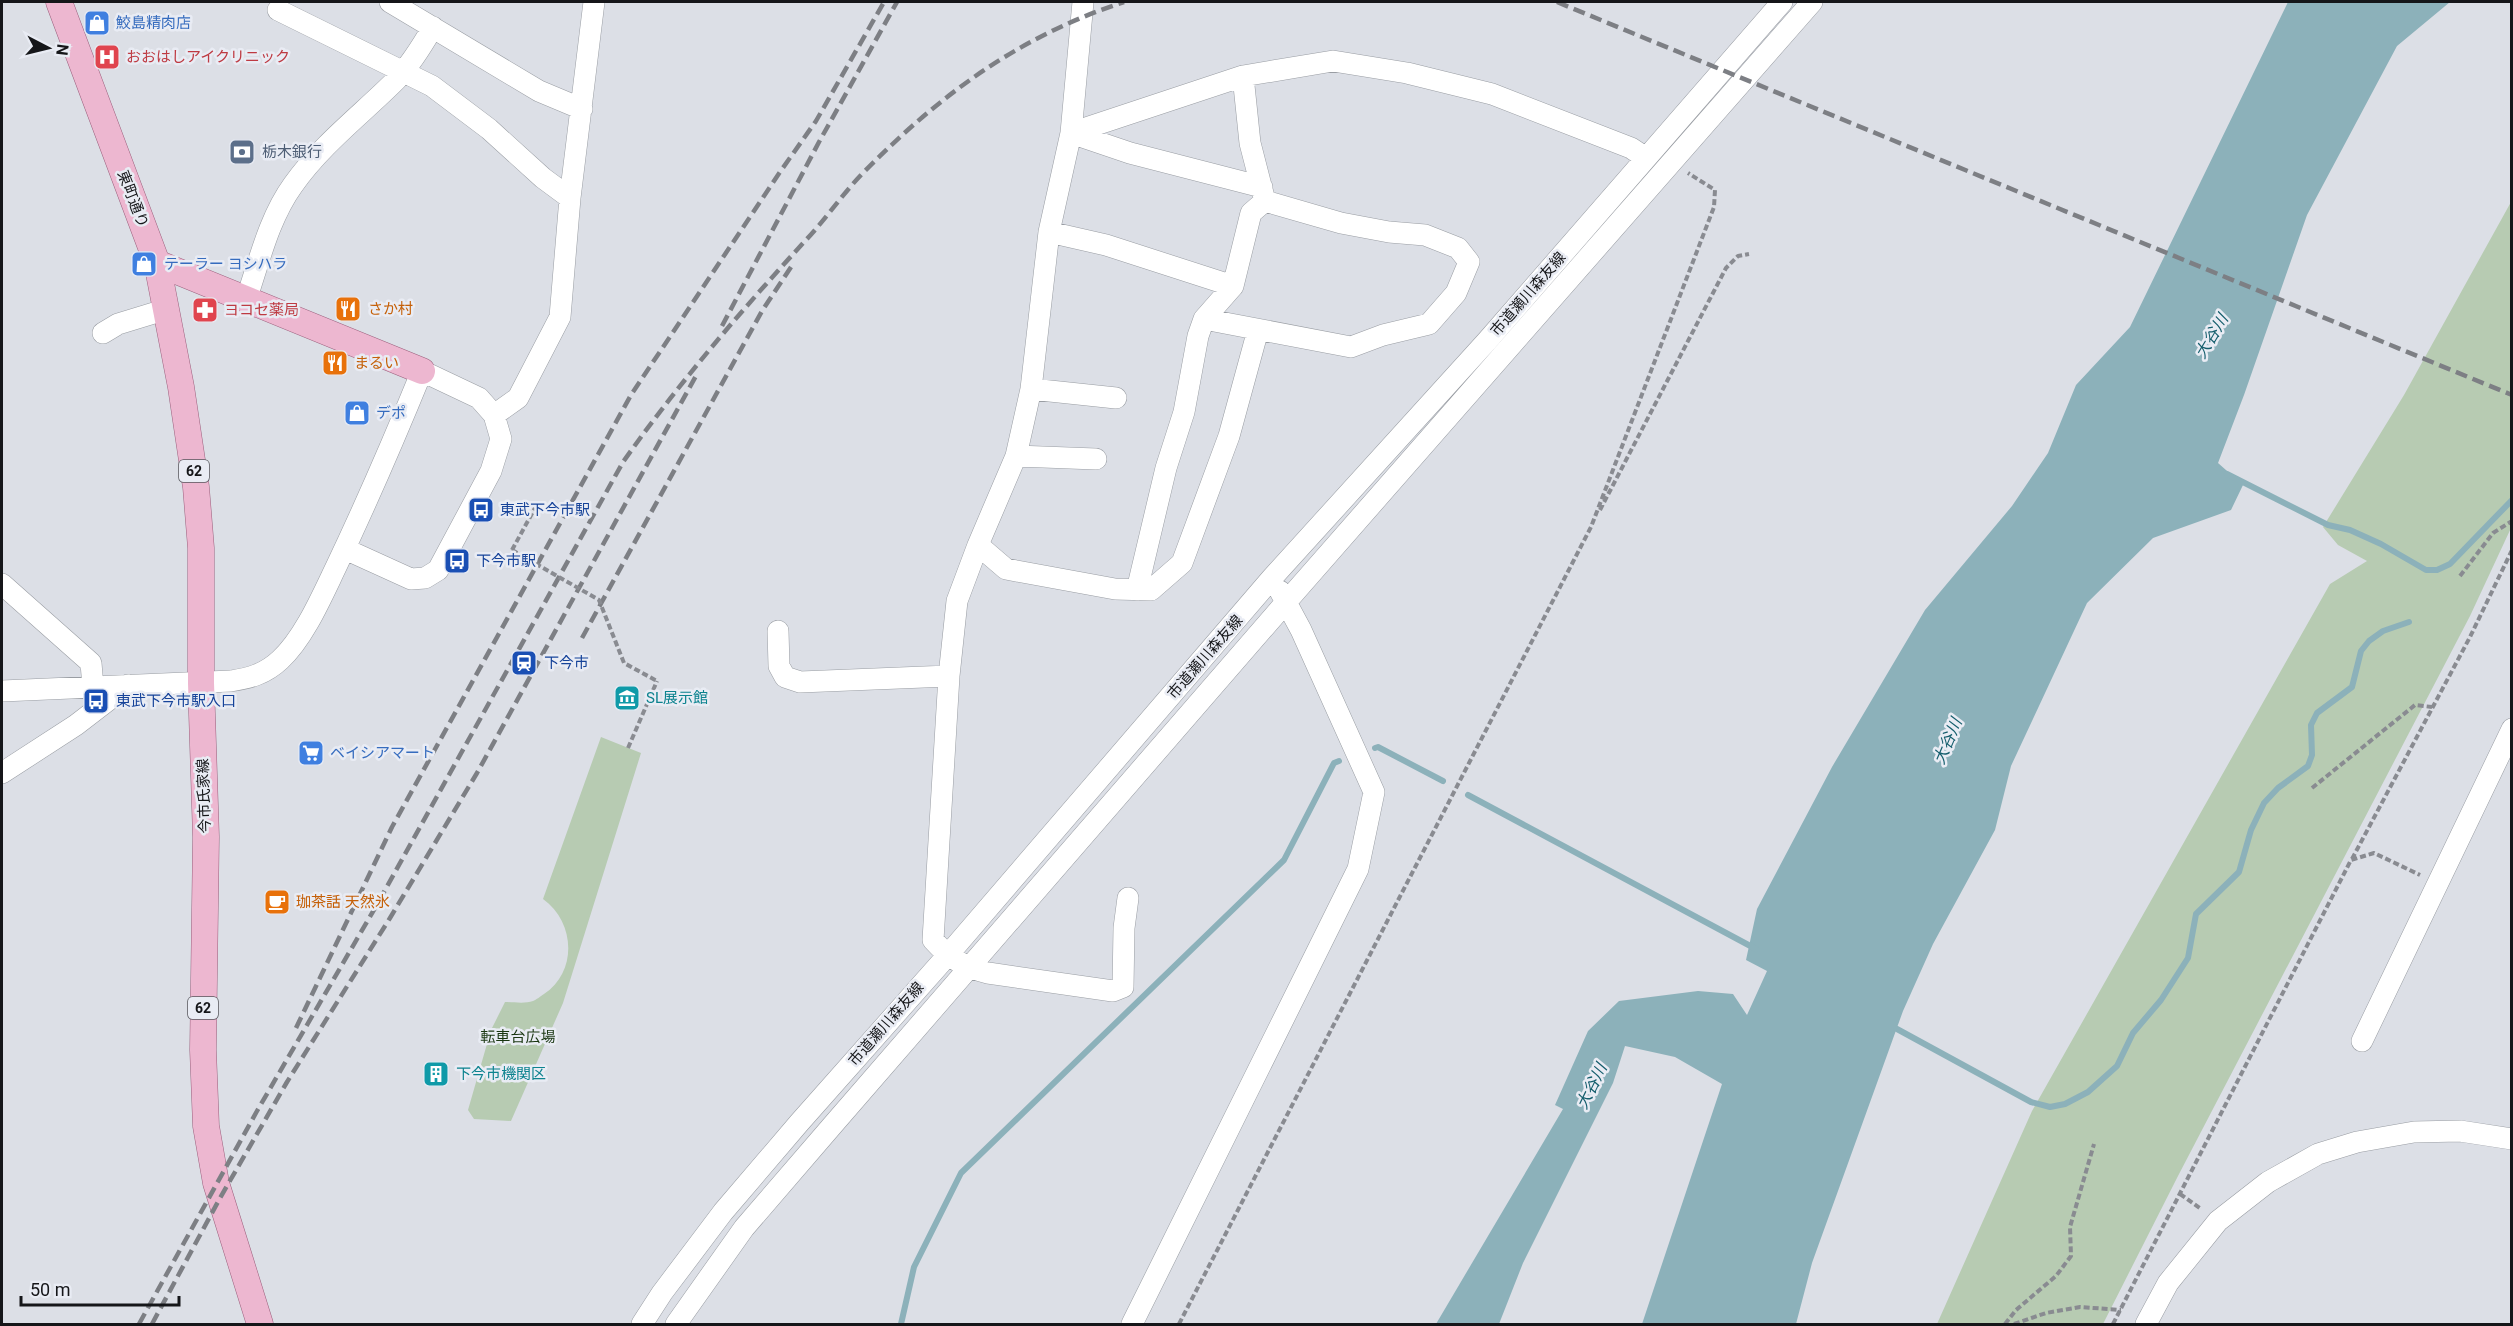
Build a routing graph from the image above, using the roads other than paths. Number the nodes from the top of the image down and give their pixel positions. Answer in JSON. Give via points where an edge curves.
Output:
{"nodes":[{"id":1,"x":59,"y":2,"type":"edge"},
{"id":2,"x":390,"y":2,"type":"edge"},
{"id":3,"x":594,"y":2,"type":"edge"},
{"id":4,"x":1083,"y":2,"type":"edge"},
{"id":5,"x":1782,"y":2,"type":"edge"},
{"id":6,"x":1812,"y":2,"type":"edge"},
{"id":7,"x":417,"y":8,"type":"edge"},
{"id":8,"x":278,"y":10,"type":"dead end"},
{"id":9,"x":433,"y":27,"type":"junction"},
{"id":10,"x":403,"y":71,"type":"junction"},
{"id":11,"x":1243,"y":76,"type":"junction"},
{"id":12,"x":582,"y":109,"type":"junction"},
{"id":13,"x":1071,"y":133,"type":"junction"},
{"id":14,"x":1646,"y":158,"type":"junction"},
{"id":15,"x":1263,"y":194,"type":"junction"},
{"id":16,"x":570,"y":198,"type":"junction"},
{"id":17,"x":1049,"y":232,"type":"junction"},
{"id":18,"x":157,"y":263,"type":"junction"},
{"id":19,"x":1233,"y":286,"type":"junction"},
{"id":20,"x":246,"y":300,"type":"junction"},
{"id":21,"x":167,"y":309,"type":"junction"},
{"id":22,"x":1204,"y":319,"type":"junction"},
{"id":23,"x":1258,"y":330,"type":"junction"},
{"id":24,"x":103,"y":333,"type":"dead end"},
{"id":25,"x":422,"y":370,"type":"junction"},
{"id":26,"x":1032,"y":389,"type":"junction"},
{"id":27,"x":1116,"y":398,"type":"dead end"},
{"id":28,"x":494,"y":415,"type":"junction"},
{"id":29,"x":1016,"y":456,"type":"junction"},
{"id":30,"x":1096,"y":459,"type":"dead end"},
{"id":31,"x":978,"y":545,"type":"junction"},
{"id":32,"x":345,"y":549,"type":"junction"},
{"id":33,"x":1271,"y":579,"type":"junction"},
{"id":34,"x":2,"y":584,"type":"edge"},
{"id":35,"x":1137,"y":590,"type":"junction"},
{"id":36,"x":1287,"y":601,"type":"junction"},
{"id":37,"x":778,"y":631,"type":"dead end"},
{"id":38,"x":949,"y":676,"type":"junction"},
{"id":39,"x":201,"y":683,"type":"junction"},
{"id":40,"x":128,"y":685,"type":"junction"},
{"id":41,"x":93,"y":687,"type":"junction"},
{"id":42,"x":2,"y":691,"type":"edge"},
{"id":43,"x":2511,"y":729,"type":"edge"},
{"id":44,"x":2,"y":773,"type":"edge"},
{"id":45,"x":1128,"y":898,"type":"dead end"},
{"id":46,"x":947,"y":956,"type":"junction"},
{"id":47,"x":968,"y":968,"type":"junction"},
{"id":48,"x":2362,"y":1041,"type":"dead end"},
{"id":49,"x":2511,"y":1138,"type":"edge"},
{"id":50,"x":260,"y":1324,"type":"edge"},
{"id":51,"x":642,"y":1324,"type":"edge"},
{"id":52,"x":676,"y":1324,"type":"edge"},
{"id":53,"x":1132,"y":1324,"type":"edge"},
{"id":54,"x":2146,"y":1324,"type":"edge"}],
"edges":[{"from":1,"to":18,"type":"main road","name":"東町通り","number":"62"},
{"from":2,"to":7,"type":"street"},
{"from":3,"to":12,"type":"street"},
{"from":4,"to":13,"type":"street"},
{"from":5,"to":14,"type":"street","name":"市道瀬川森友線"},
{"from":6,"to":36,"type":"street","name":"市道瀬川森友線"},
{"from":7,"to":9,"type":"street"},
{"from":8,"to":10,"type":"street"},
{"from":9,"to":10,"type":"street"},
{"from":9,"to":12,"type":"street","via":[[539,91]]},
{"from":10,"to":16,"type":"street","via":[[432,86],[489,129]]},
{"from":10,"to":20,"type":"street","via":[[292,185],[277,212]]},
{"from":11,"to":13,"type":"street"},
{"from":11,"to":14,"type":"street","via":[[1333,61],[1407,73],[1492,94],[1631,148]]},
{"from":11,"to":15,"type":"street","via":[[1250,143]]},
{"from":12,"to":16,"type":"street"},
{"from":13,"to":15,"type":"street"},
{"from":13,"to":17,"type":"street"},
{"from":14,"to":33,"type":"street","name":"市道瀬川森友線"},
{"from":15,"to":19,"type":"street","via":[[1251,213]]},
{"from":15,"to":23,"type":"street","via":[[1341,223],[1425,235],[1458,248],[1469,262],[1456,293],[1429,324],[1351,347]]},
{"from":16,"to":28,"type":"street","via":[[560,317],[518,399]]},
{"from":17,"to":19,"type":"street","via":[[1106,245]]},
{"from":17,"to":26,"type":"street"},
{"from":18,"to":20,"type":"main road"},
{"from":18,"to":21,"type":"main road","name":"今市氏家線","number":"62"},
{"from":19,"to":22,"type":"street"},
{"from":20,"to":25,"type":"main road"},
{"from":21,"to":24,"type":"street","via":[[118,324]]},
{"from":21,"to":39,"type":"main road","name":"今市氏家線","number":"62","via":[[196,487],[201,548]]},
{"from":22,"to":23,"type":"street"},
{"from":22,"to":35,"type":"street"},
{"from":23,"to":35,"type":"street","via":[[1229,436],[1182,562],[1151,591]]},
{"from":25,"to":28,"type":"street","via":[[479,398]]},
{"from":25,"to":32,"type":"street"},
{"from":26,"to":27,"type":"street"},
{"from":26,"to":29,"type":"street"},
{"from":28,"to":32,"type":"street","via":[[501,439],[491,471],[438,570],[425,578],[411,579]]},
{"from":29,"to":30,"type":"street"},
{"from":29,"to":31,"type":"street"},
{"from":31,"to":35,"type":"street","via":[[1006,569]]},
{"from":31,"to":38,"type":"street","via":[[957,601]]},
{"from":32,"to":39,"type":"street","via":[[318,605],[282,659],[249,678]]},
{"from":33,"to":36,"type":"street"},
{"from":33,"to":46,"type":"street","name":"市道瀬川森友線"},
{"from":34,"to":41,"type":"street","via":[[91,663]]},
{"from":36,"to":47,"type":"street","name":"市道瀬川森友線"},
{"from":36,"to":53,"type":"street","via":[[1374,792],[1358,869]]},
{"from":37,"to":38,"type":"street","via":[[778,666],[784,677],[801,682]]},
{"from":38,"to":46,"type":"street","via":[[933,940]]},
{"from":39,"to":40,"type":"street"},
{"from":39,"to":50,"type":"main road","name":"今市氏家線","number":"62","via":[[206,837],[206,1126],[216,1184]]},
{"from":40,"to":41,"type":"street"},
{"from":40,"to":44,"type":"street","via":[[76,725]]},
{"from":41,"to":42,"type":"street"},
{"from":43,"to":48,"type":"street"},
{"from":45,"to":47,"type":"street","via":[[1123,987],[1113,991]]},
{"from":46,"to":47,"type":"street"},
{"from":46,"to":51,"type":"street","name":"市道瀬川森友線","via":[[723,1212]]},
{"from":47,"to":52,"type":"street","name":"市道瀬川森友線","via":[[744,1228]]},
{"from":49,"to":54,"type":"street","via":[[2460,1131],[2426,1132],[2357,1142],[2318,1154],[2268,1182],[2218,1221],[2168,1283]]}]}
